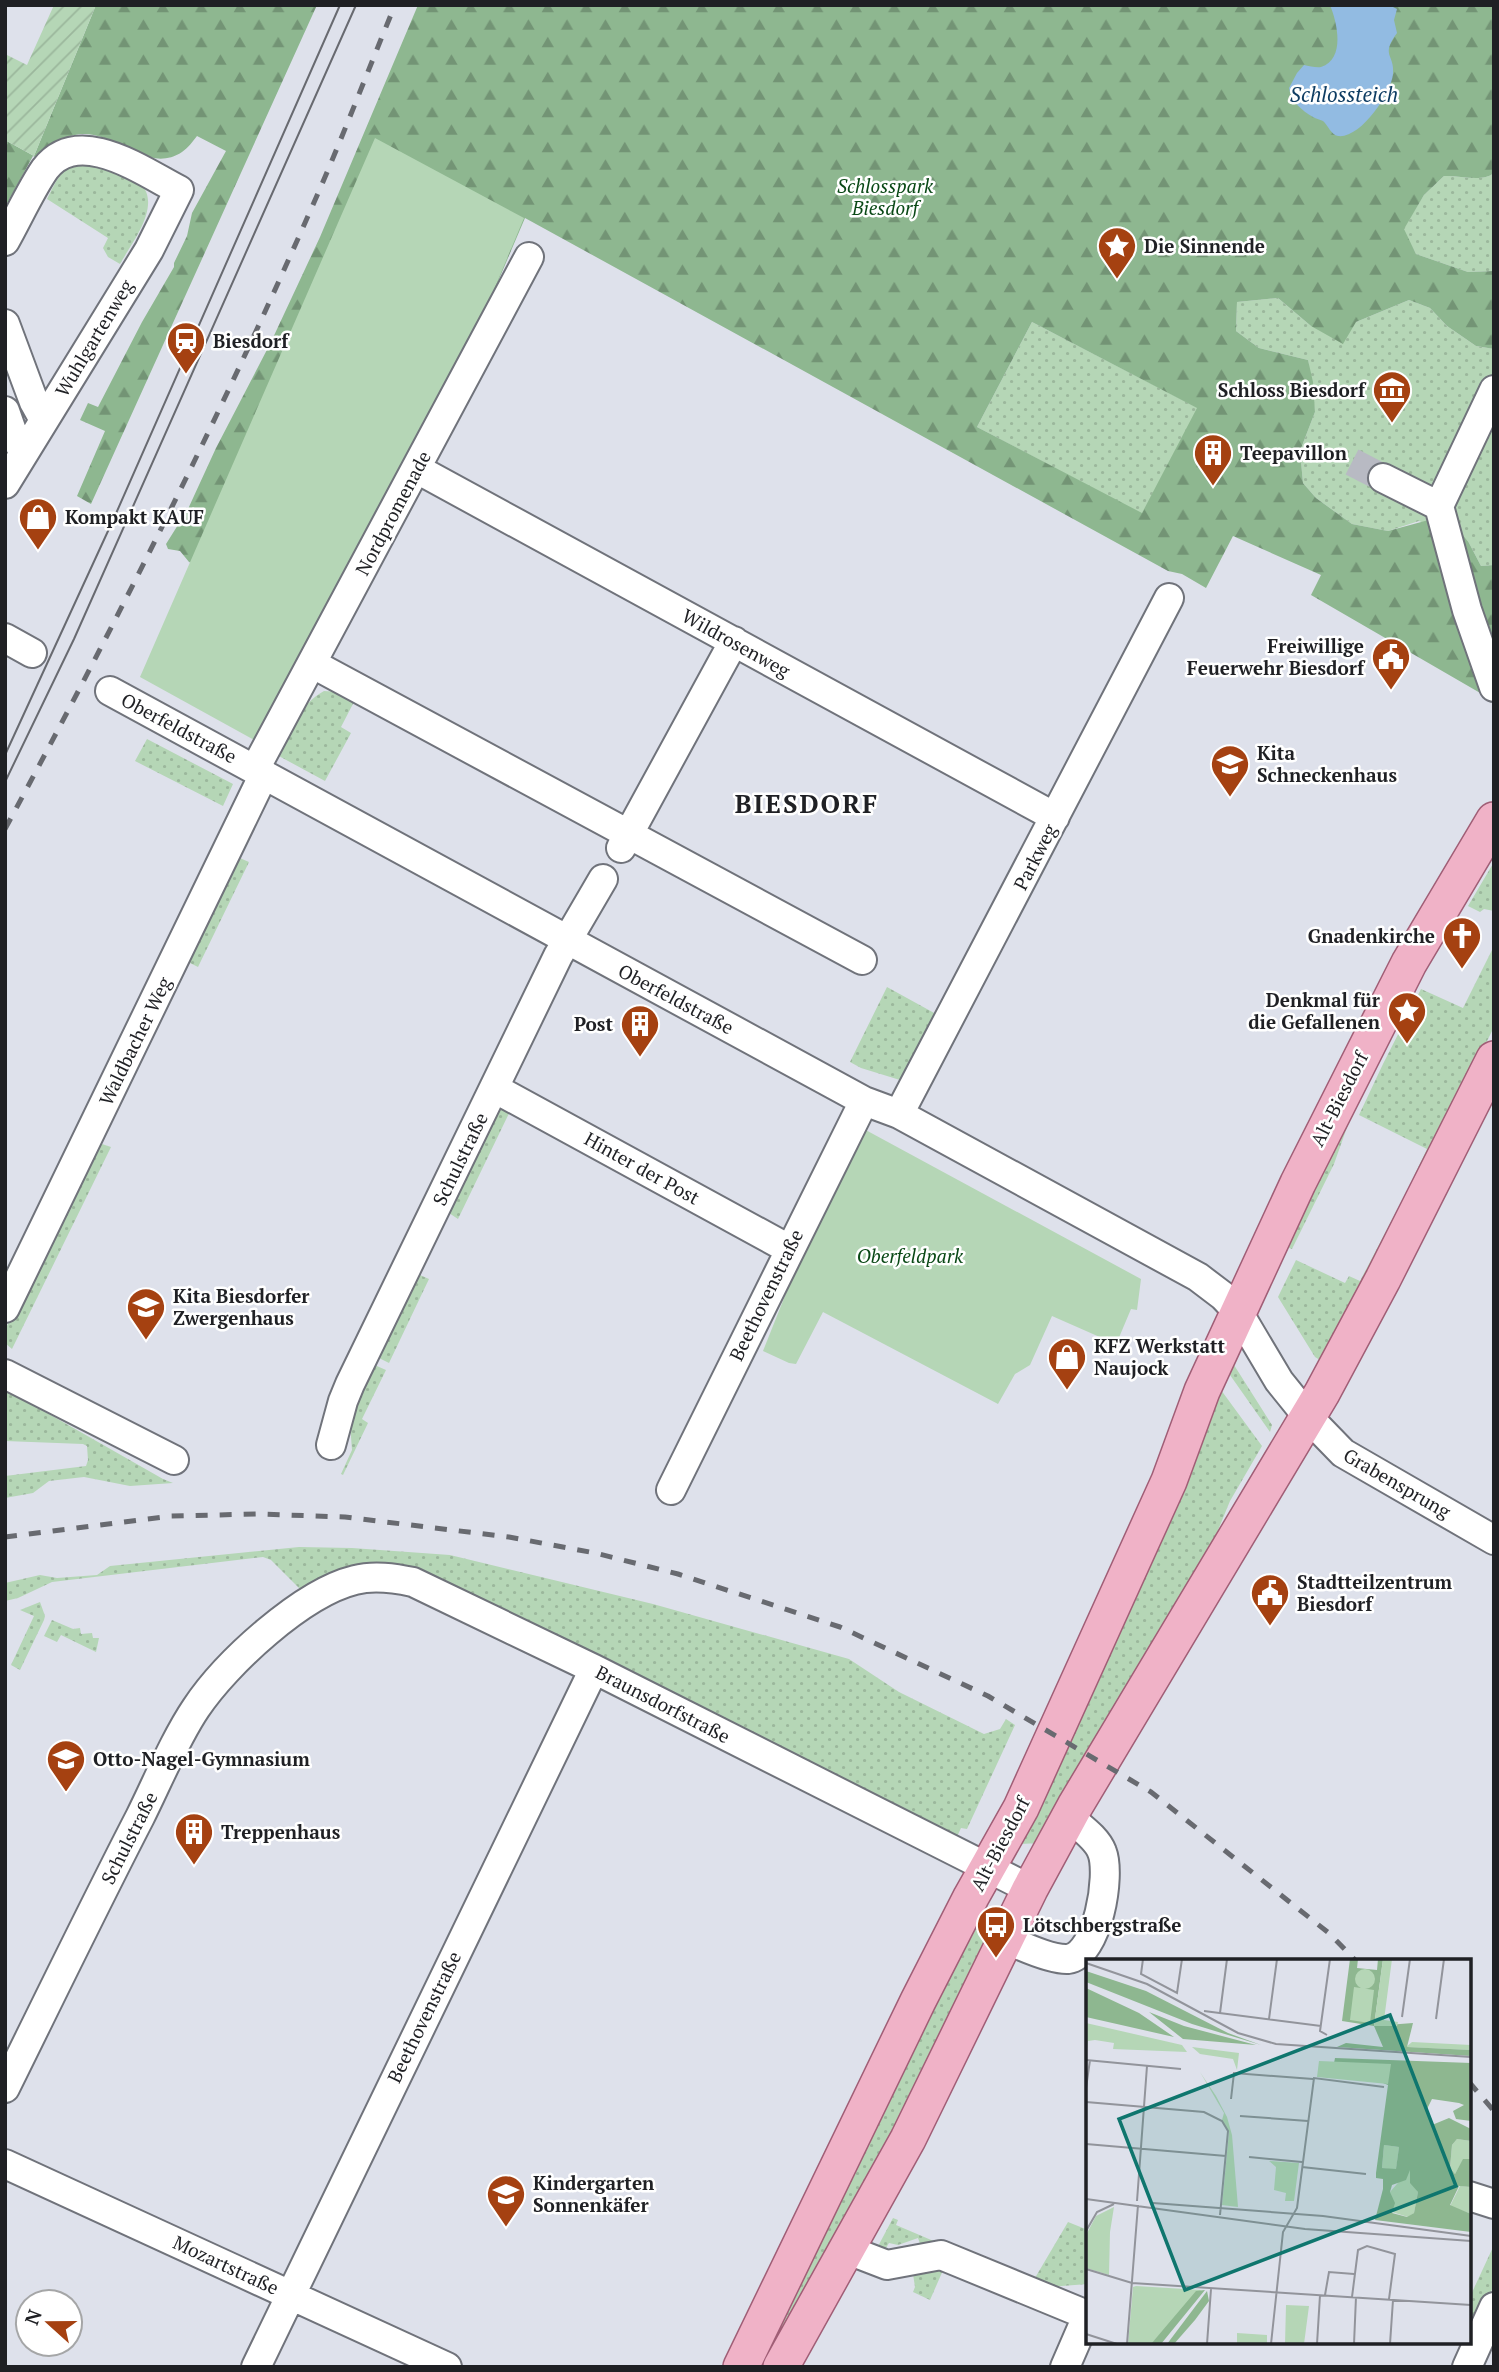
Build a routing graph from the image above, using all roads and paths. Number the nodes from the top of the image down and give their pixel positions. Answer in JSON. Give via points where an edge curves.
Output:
{"nodes":[{"id":1,"x":5,"y":242,"type":"edge"},
{"id":2,"x":529,"y":257,"type":"dead end"},
{"id":3,"x":5,"y":324,"type":"edge"},
{"id":4,"x":1494,"y":390,"type":"edge"},
{"id":5,"x":5,"y":411,"type":"edge"},
{"id":6,"x":44,"y":420,"type":"junction"},
{"id":7,"x":24,"y":453,"type":"junction"},
{"id":8,"x":417,"y":469,"type":"junction"},
{"id":9,"x":1383,"y":478,"type":"tunnel mouth"},
{"id":10,"x":5,"y":484,"type":"edge"},
{"id":11,"x":1439,"y":506,"type":"junction"},
{"id":12,"x":1169,"y":598,"type":"dead end"},
{"id":13,"x":5,"y":638,"type":"edge"},
{"id":14,"x":734,"y":641,"type":"junction"},
{"id":15,"x":32,"y":653,"type":"dead end"},
{"id":16,"x":313,"y":664,"type":"junction"},
{"id":17,"x":1494,"y":687,"type":"edge"},
{"id":18,"x":110,"y":691,"type":"dead end"},
{"id":19,"x":260,"y":772,"type":"junction"},
{"id":20,"x":1055,"y":817,"type":"junction"},
{"id":21,"x":1494,"y":820,"type":"edge"},
{"id":22,"x":624,"y":842,"type":"junction"},
{"id":23,"x":603,"y":879,"type":"dead end"},
{"id":24,"x":568,"y":941,"type":"junction"},
{"id":25,"x":862,"y":960,"type":"dead end"},
{"id":26,"x":1494,"y":1059,"type":"edge"},
{"id":27,"x":494,"y":1088,"type":"junction"},
{"id":28,"x":864,"y":1101,"type":"junction"},
{"id":29,"x":899,"y":1114,"type":"junction"},
{"id":30,"x":789,"y":1249,"type":"junction"},
{"id":31,"x":5,"y":1308,"type":"edge"},
{"id":32,"x":1238,"y":1312,"type":"junction"},
{"id":33,"x":5,"y":1374,"type":"edge"},
{"id":34,"x":1308,"y":1418,"type":"junction"},
{"id":35,"x":331,"y":1445,"type":"dead end"},
{"id":36,"x":174,"y":1460,"type":"dead end"},
{"id":37,"x":671,"y":1490,"type":"dead end"},
{"id":38,"x":1494,"y":1539,"type":"edge"},
{"id":39,"x":290,"y":1615,"type":"joint"},
{"id":40,"x":594,"y":1669,"type":"junction"},
{"id":41,"x":1069,"y":1817,"type":"junction"},
{"id":42,"x":988,"y":1867,"type":"junction"},
{"id":43,"x":1030,"y":1889,"type":"junction"},
{"id":44,"x":1006,"y":1939,"type":"junction"},
{"id":45,"x":5,"y":2088,"type":"edge"},
{"id":46,"x":5,"y":2164,"type":"edge"},
{"id":47,"x":1471,"y":2197,"type":"edge"},
{"id":48,"x":1494,"y":2204,"type":"edge"},
{"id":49,"x":848,"y":2250,"type":"junction"},
{"id":50,"x":292,"y":2295,"type":"junction"},
{"id":51,"x":1494,"y":2307,"type":"edge"},
{"id":52,"x":1086,"y":2315,"type":"edge"},
{"id":53,"x":1086,"y":2317,"type":"edge"},
{"id":54,"x":256,"y":2367,"type":"edge"},
{"id":55,"x":447,"y":2367,"type":"edge"},
{"id":56,"x":741,"y":2367,"type":"edge"},
{"id":57,"x":781,"y":2367,"type":"edge"},
{"id":58,"x":1065,"y":2367,"type":"edge"},
{"id":59,"x":1466,"y":2367,"type":"edge"}],
"edges":[{"from":1,"to":6,"type":"street","name":"Wuhlgartenweg","via":[[46,169],[71,152],[105,153],[179,190],[149,250]]},
{"from":2,"to":8,"type":"street","name":"Nordpromenade"},
{"from":3,"to":6,"type":"street"},
{"from":4,"to":11,"type":"street"},
{"from":5,"to":7,"type":"street"},
{"from":6,"to":7,"type":"street","name":"Wuhlgartenweg"},
{"from":7,"to":10,"type":"street","name":"Wuhlgartenweg"},
{"from":8,"to":14,"type":"street","name":"Wildrosenweg"},
{"from":8,"to":16,"type":"street","name":"Nordpromenade"},
{"from":9,"to":11,"type":"street"},
{"from":11,"to":17,"type":"street"},
{"from":12,"to":20,"type":"street","name":"Parkweg"},
{"from":13,"to":15,"type":"street"},
{"from":14,"to":20,"type":"street","name":"Wildrosenweg"},
{"from":14,"to":22,"type":"street"},
{"from":16,"to":19,"type":"street","name":"Nordpromenade"},
{"from":16,"to":22,"type":"street"},
{"from":18,"to":19,"type":"street","name":"Oberfeldstraße"},
{"from":19,"to":24,"type":"street","name":"Oberfeldstraße"},
{"from":19,"to":31,"type":"street","name":"Waldbacher Weg"},
{"from":20,"to":29,"type":"street","name":"Parkweg"},
{"from":21,"to":32,"type":"main road","name":"Alt-Biesdorf","via":[[1409,963],[1297,1183]]},
{"from":22,"to":25,"type":"street"},
{"from":23,"to":24,"type":"street","name":"Schulstraße"},
{"from":24,"to":27,"type":"street","name":"Schulstraße"},
{"from":24,"to":28,"type":"street","name":"Oberfeldstraße"},
{"from":26,"to":34,"type":"main road"},
{"from":27,"to":30,"type":"street","name":"Hinter der Post"},
{"from":27,"to":35,"type":"street","name":"Schulstraße","via":[[350,1384]]},
{"from":28,"to":29,"type":"street","name":"Oberfeldstraße"},
{"from":28,"to":30,"type":"street","name":"Beethovenstraße"},
{"from":29,"to":32,"type":"street","name":"Oberfeldstraße","via":[[1198,1277]]},
{"from":30,"to":37,"type":"street","name":"Beethovenstraße"},
{"from":32,"to":34,"type":"street","via":[[1279,1381]]},
{"from":32,"to":42,"type":"main road","name":"Alt-Biesdorf","via":[[1164,1493],[1021,1808]]},
{"from":33,"to":36,"type":"street"},
{"from":34,"to":38,"type":"street","name":"Grabensprung","via":[[1343,1454]]},
{"from":34,"to":41,"type":"main road"},
{"from":39,"to":40,"type":"street","name":"Braunsdorfstraße","via":[[343,1584],[396,1578]]},
{"from":39,"to":45,"type":"street","name":"Schulstraße","via":[[240,1657],[195,1709]]},
{"from":40,"to":42,"type":"street","name":"Braunsdorfstraße"},
{"from":40,"to":50,"type":"street","name":"Beethovenstraße"},
{"from":41,"to":43,"type":"main road"},
{"from":41,"to":44,"type":"street","via":[[1099,1844],[1106,1864],[1094,1930],[1079,1955],[1068,1959]]},
{"from":42,"to":43,"type":"street","name":"Braunsdorfstraße"},
{"from":42,"to":56,"type":"main road","name":"Alt-Biesdorf"},
{"from":43,"to":44,"type":"main road"},
{"from":44,"to":49,"type":"main road"},
{"from":46,"to":50,"type":"street","name":"Mozartstraße"},
{"from":47,"to":48,"type":"street"},
{"from":49,"to":52,"type":"street","via":[[887,2265],[941,2255]]},
{"from":49,"to":57,"type":"main road"},
{"from":50,"to":54,"type":"street","name":"Beethovenstraße"},
{"from":50,"to":55,"type":"street","name":"Mozartstraße"},
{"from":51,"to":59,"type":"street"},
{"from":53,"to":58,"type":"street"}]}
